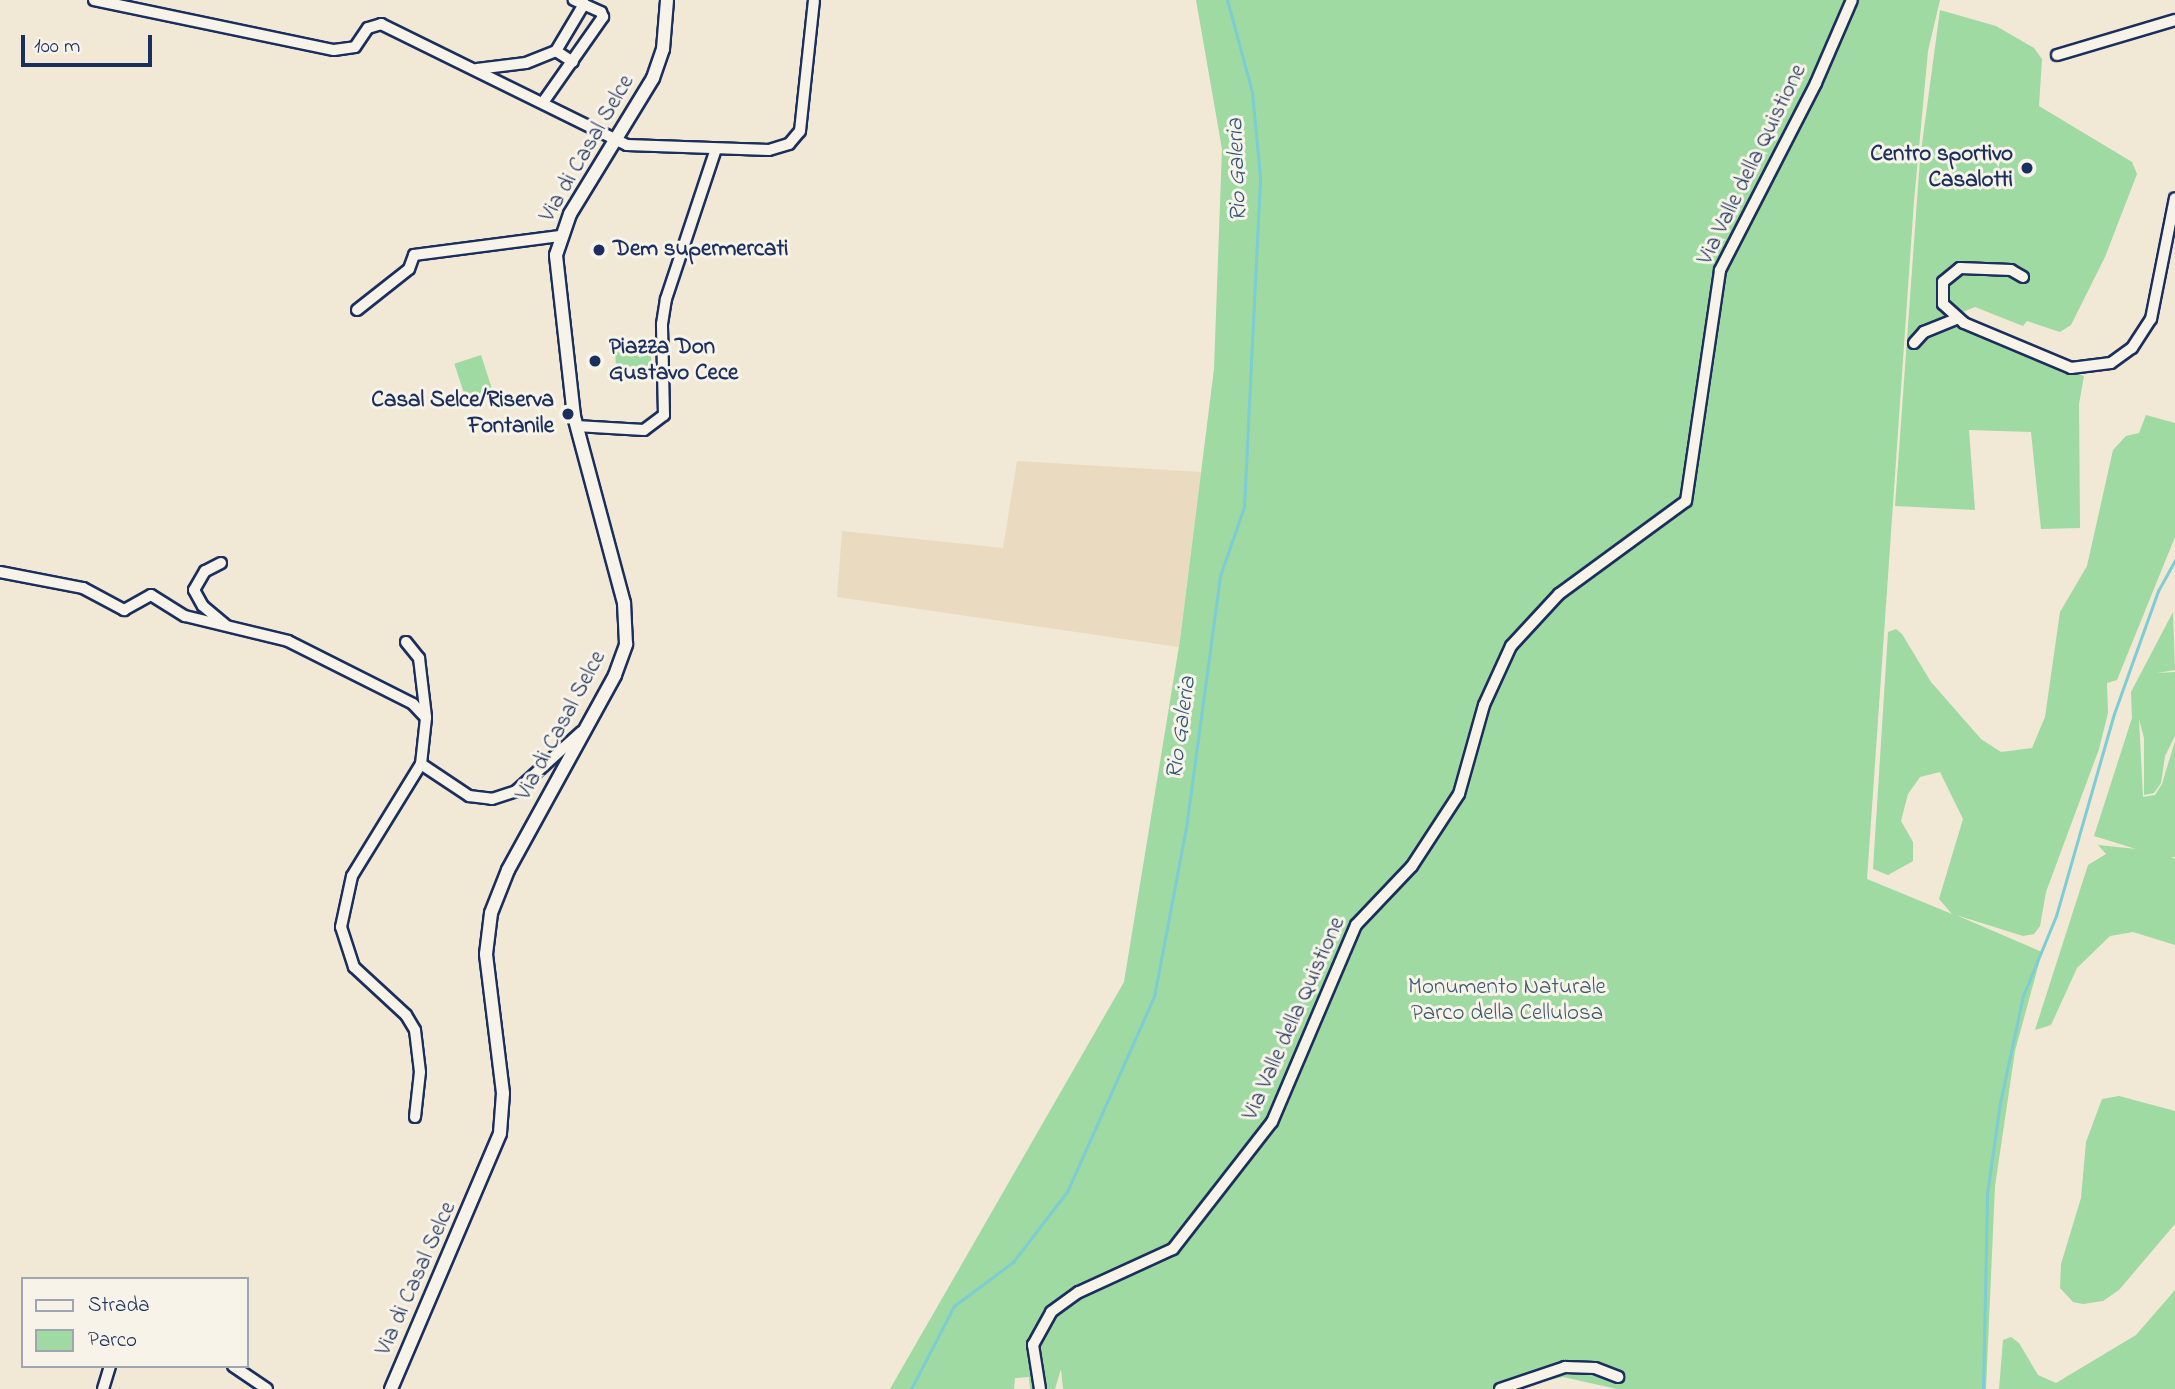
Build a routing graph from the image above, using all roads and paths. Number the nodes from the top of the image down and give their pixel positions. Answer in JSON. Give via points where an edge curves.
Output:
{"nodes":[{"id":1,"x":94,"y":0,"type":"edge"},
{"id":2,"x":667,"y":0,"type":"edge"},
{"id":3,"x":1852,"y":0,"type":"edge"},
{"id":4,"x":814,"y":1,"type":"edge"},
{"id":5,"x":579,"y":2,"type":"edge"},
{"id":6,"x":2175,"y":20,"type":"edge"},
{"id":7,"x":556,"y":51,"type":"junction"},
{"id":8,"x":2057,"y":55,"type":"dead end"},
{"id":9,"x":573,"y":62,"type":"junction"},
{"id":10,"x":477,"y":69,"type":"junction"},
{"id":11,"x":544,"y":101,"type":"junction"},
{"id":12,"x":616,"y":140,"type":"junction"},
{"id":13,"x":716,"y":149,"type":"junction"},
{"id":14,"x":2175,"y":198,"type":"edge"},
{"id":15,"x":560,"y":236,"type":"junction"},
{"id":16,"x":2023,"y":277,"type":"dead end"},
{"id":17,"x":357,"y":310,"type":"dead end"},
{"id":18,"x":1956,"y":319,"type":"junction"},
{"id":19,"x":1914,"y":343,"type":"dead end"},
{"id":20,"x":576,"y":426,"type":"junction"},
{"id":21,"x":221,"y":563,"type":"dead end"},
{"id":22,"x":0,"y":572,"type":"edge"},
{"id":23,"x":232,"y":629,"type":"junction"},
{"id":24,"x":406,"y":642,"type":"dead end"},
{"id":25,"x":426,"y":718,"type":"junction"},
{"id":26,"x":589,"y":724,"type":"junction"},
{"id":27,"x":421,"y":764,"type":"junction"},
{"id":28,"x":415,"y":1117,"type":"dead end"},
{"id":29,"x":109,"y":1368,"type":"edge"},
{"id":30,"x":236,"y":1368,"type":"edge"},
{"id":31,"x":1618,"y":1377,"type":"dead end"},
{"id":32,"x":103,"y":1389,"type":"edge"},
{"id":33,"x":267,"y":1389,"type":"edge"},
{"id":34,"x":391,"y":1389,"type":"edge"},
{"id":35,"x":1040,"y":1389,"type":"edge"},
{"id":36,"x":1500,"y":1389,"type":"edge"}],
"edges":[{"from":1,"to":10,"type":"street","via":[[334,50],[355,47],[368,28],[381,24]]},
{"from":2,"to":12,"type":"main road","name":"Via di Casal Selce","via":[[656,71]]},
{"from":3,"to":35,"type":"street","name":"Via Valle della Quistione","via":[[1816,83],[1720,270],[1690,494],[1667,518],[1559,594],[1511,646],[1484,705],[1460,794],[1412,866],[1356,925],[1272,1122],[1173,1249],[1079,1292],[1051,1312],[1033,1345]]},
{"from":4,"to":13,"type":"street","via":[[805,105],[797,137],[773,150]]},
{"from":5,"to":7,"type":"street"},
{"from":5,"to":9,"type":"street","via":[[603,17]]},
{"from":6,"to":8,"type":"street"},
{"from":7,"to":9,"type":"street"},
{"from":7,"to":10,"type":"street","via":[[526,63]]},
{"from":9,"to":11,"type":"street"},
{"from":10,"to":11,"type":"street"},
{"from":11,"to":12,"type":"street"},
{"from":12,"to":13,"type":"street","via":[[631,146]]},
{"from":12,"to":15,"type":"main road","name":"Via di Casal Selce"},
{"from":13,"to":20,"type":"street","via":[[666,299],[663,417],[639,430]]},
{"from":14,"to":18,"type":"street","via":[[2151,319],[2144,334],[2118,359],[2092,369],[2071,368]]},
{"from":15,"to":17,"type":"street","via":[[414,255],[410,269]]},
{"from":15,"to":20,"type":"main road","name":"Via di Casal Selce","via":[[555,271]]},
{"from":16,"to":18,"type":"street","via":[[1983,267],[1953,271],[1941,290],[1943,304]]},
{"from":18,"to":19,"type":"street","via":[[1923,332]]},
{"from":20,"to":26,"type":"main road","name":"Via di Casal Selce","via":[[627,619],[621,661]]},
{"from":21,"to":23,"type":"street","via":[[205,571],[194,590],[203,606]]},
{"from":22,"to":23,"type":"street","via":[[83,588],[126,611],[151,594],[184,616]]},
{"from":23,"to":25,"type":"street","via":[[288,640],[410,702]]},
{"from":24,"to":25,"type":"street","via":[[419,658]]},
{"from":25,"to":27,"type":"street"},
{"from":26,"to":27,"type":"street","via":[[524,786],[497,798],[458,793]]},
{"from":26,"to":34,"type":"main road","name":"Via di Casal Selce","via":[[508,870],[491,913],[486,954],[503,1086],[502,1125]]},
{"from":27,"to":28,"type":"street","via":[[352,876],[341,927],[344,948],[355,967],[415,1030],[420,1072]]},
{"from":29,"to":32,"type":"street"},
{"from":30,"to":33,"type":"street"},
{"from":31,"to":36,"type":"street","via":[[1595,1368],[1565,1367]]}]}
